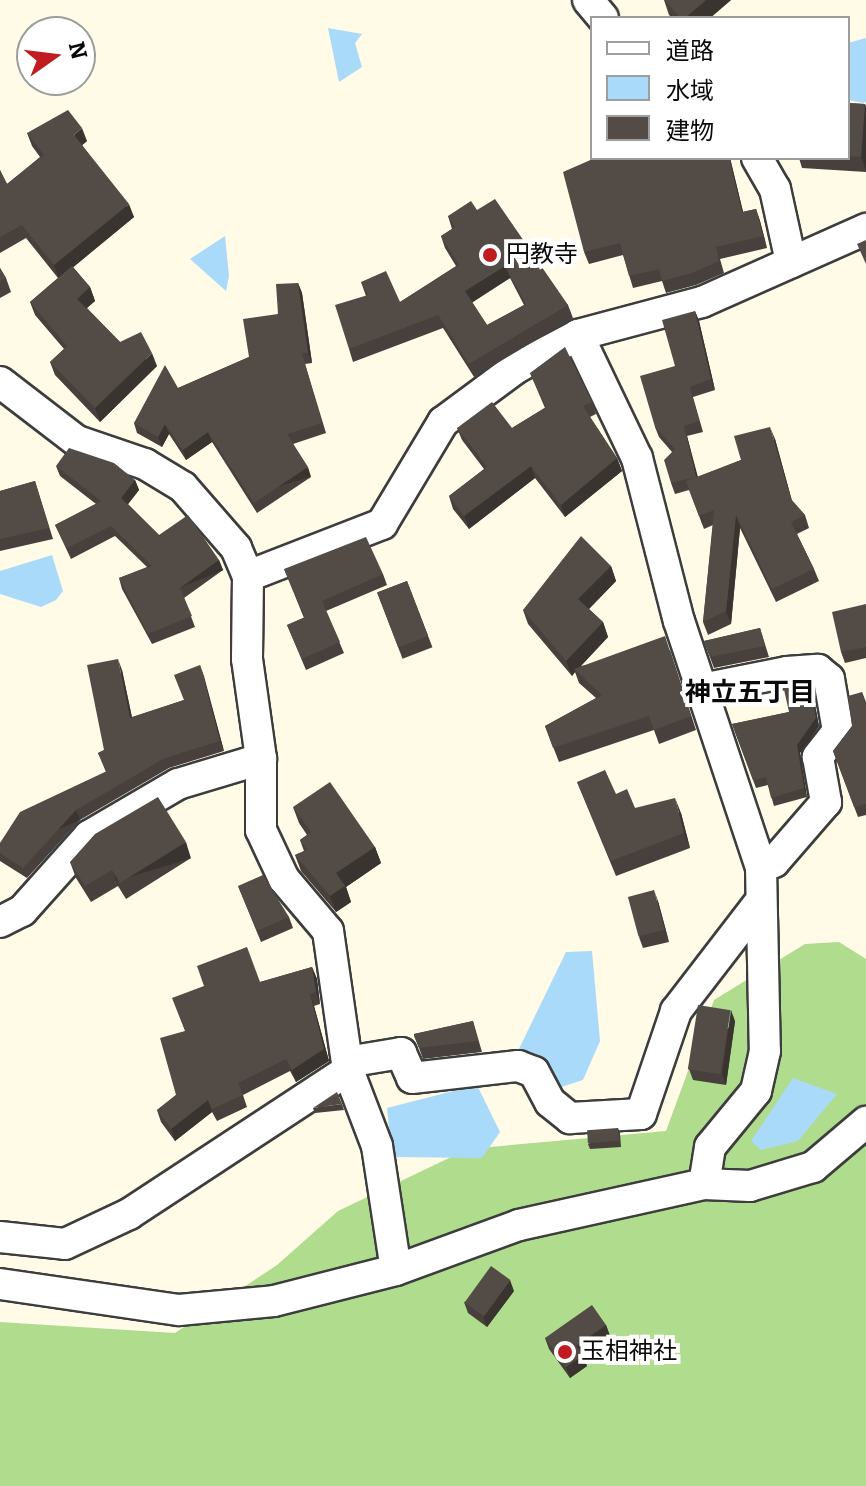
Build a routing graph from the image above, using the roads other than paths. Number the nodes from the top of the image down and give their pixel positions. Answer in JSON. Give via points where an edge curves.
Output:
{"nodes":[{"id":1,"x":588,"y":0,"type":"edge"},
{"id":2,"x":601,"y":16,"type":"edge"},
{"id":3,"x":758,"y":160,"type":"edge"},
{"id":4,"x":866,"y":229,"type":"edge"},
{"id":5,"x":791,"y":262,"type":"junction"},
{"id":6,"x":578,"y":335,"type":"junction"},
{"id":7,"x":0,"y":382,"type":"edge"},
{"id":8,"x":248,"y":576,"type":"junction"},
{"id":9,"x":702,"y":689,"type":"junction"},
{"id":10,"x":261,"y":759,"type":"junction"},
{"id":11,"x":761,"y":867,"type":"junction"},
{"id":12,"x":757,"y":906,"type":"junction"},
{"id":13,"x":0,"y":922,"type":"edge"},
{"id":14,"x":348,"y":1066,"type":"junction"},
{"id":15,"x":866,"y":1122,"type":"edge"},
{"id":16,"x":704,"y":1184,"type":"junction"},
{"id":17,"x":0,"y":1237,"type":"edge"},
{"id":18,"x":396,"y":1270,"type":"junction"},
{"id":19,"x":0,"y":1284,"type":"edge"}],
"edges":[{"from":1,"to":2,"type":"street"},
{"from":3,"to":5,"type":"street","via":[[775,189]]},
{"from":4,"to":5,"type":"street"},
{"from":5,"to":6,"type":"street","via":[[702,302]]},
{"from":6,"to":8,"type":"street","via":[[516,368],[443,422],[382,524]]},
{"from":6,"to":9,"type":"street","via":[[637,458]]},
{"from":7,"to":8,"type":"street","via":[[77,441],[145,464],[183,487],[236,548]]},
{"from":8,"to":10,"type":"street","via":[[247,659]]},
{"from":9,"to":11,"type":"street"},
{"from":9,"to":11,"type":"street","via":[[787,672],[818,670],[829,679],[838,731],[818,757],[826,802],[774,862]]},
{"from":10,"to":13,"type":"street","via":[[178,784],[89,836],[22,911]]},
{"from":10,"to":14,"type":"street","via":[[261,830],[284,879],[328,931]]},
{"from":11,"to":12,"type":"street"},
{"from":12,"to":14,"type":"street","via":[[676,1011],[641,1114],[570,1118],[550,1102],[534,1072],[518,1066],[412,1078],[401,1053]]},
{"from":12,"to":16,"type":"street","via":[[765,1051],[756,1091],[710,1147]]},
{"from":14,"to":17,"type":"street","via":[[129,1214],[65,1244]]},
{"from":14,"to":18,"type":"street","via":[[377,1146]]},
{"from":15,"to":16,"type":"street","via":[[813,1167],[750,1186]]},
{"from":16,"to":18,"type":"street","via":[[519,1225]]},
{"from":18,"to":19,"type":"street","via":[[274,1301],[179,1310]]}]}
